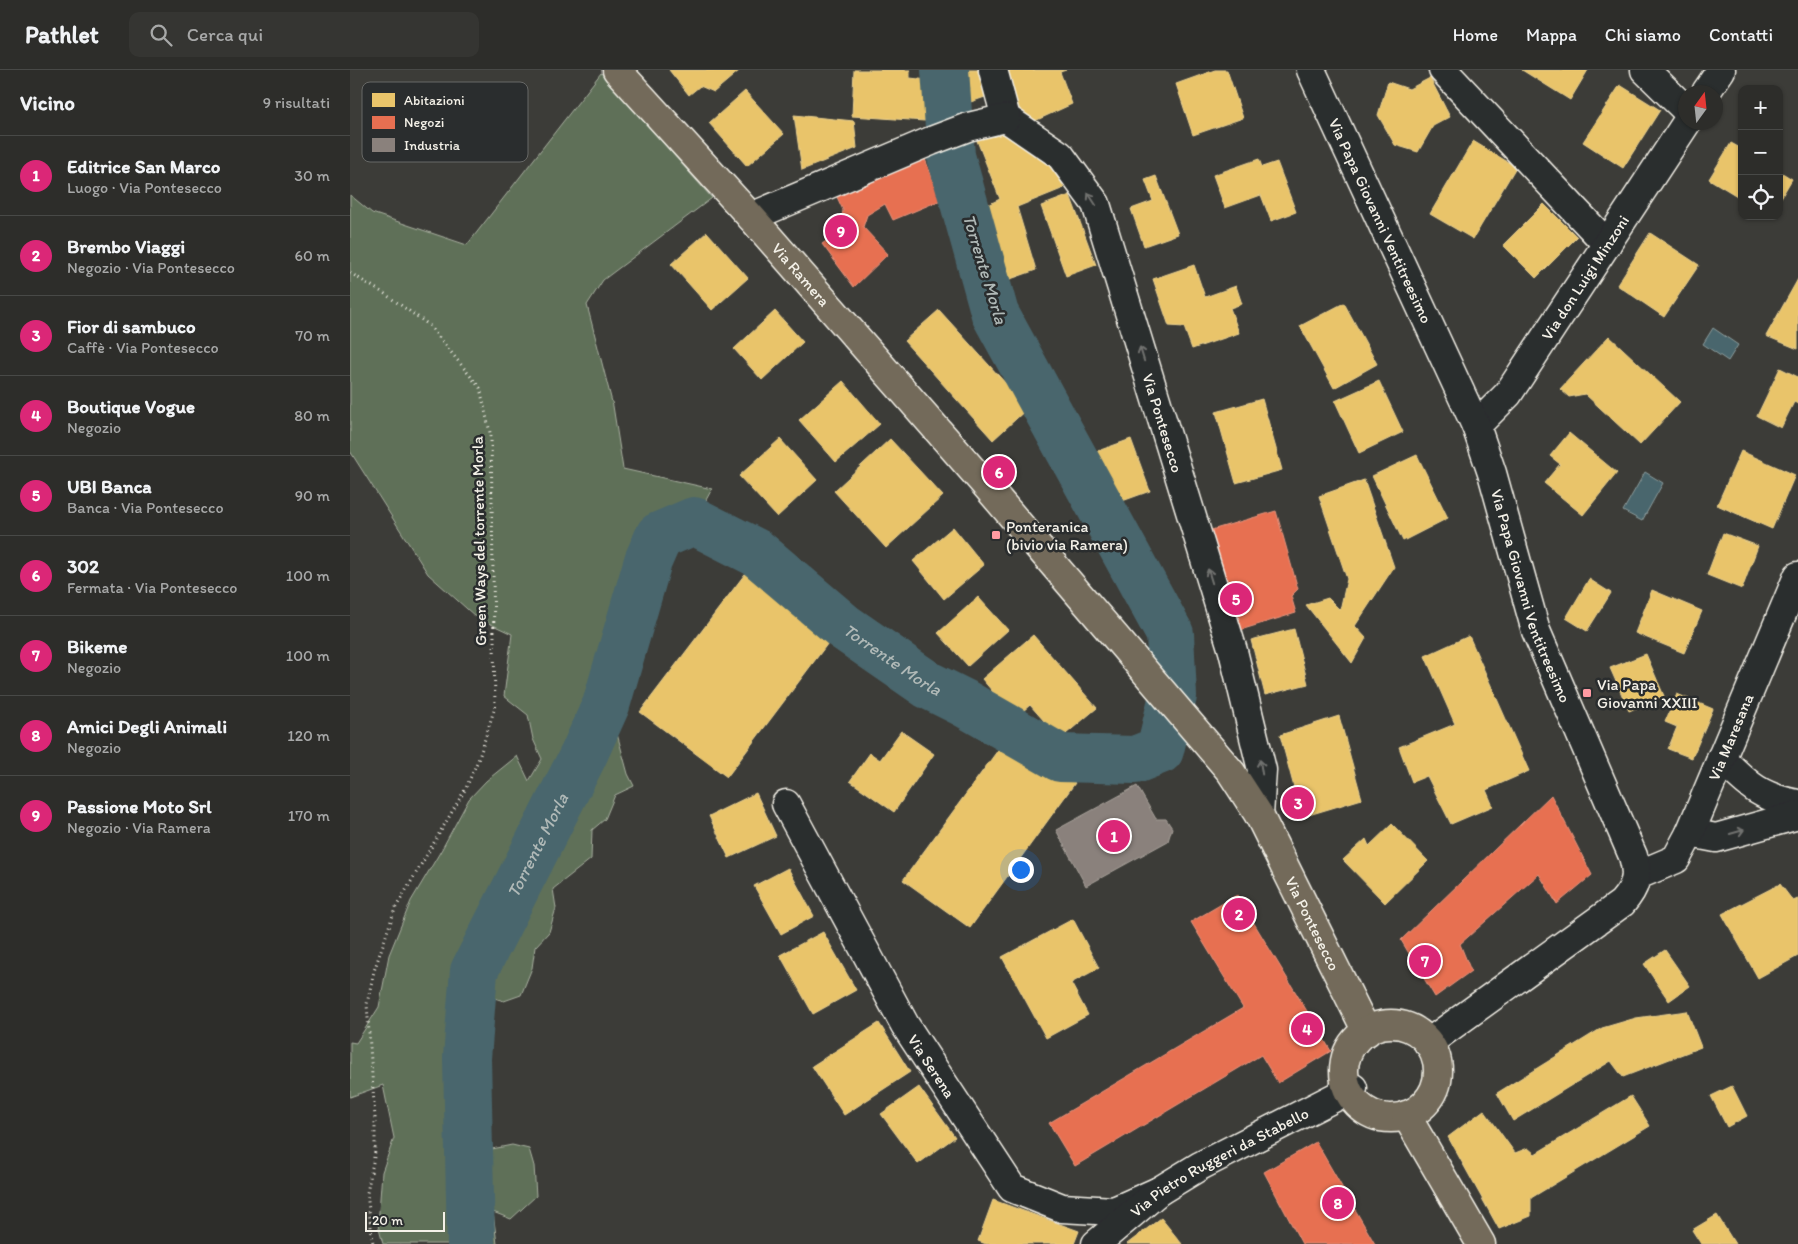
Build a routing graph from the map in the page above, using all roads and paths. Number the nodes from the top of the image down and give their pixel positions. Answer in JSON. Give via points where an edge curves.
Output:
{"nodes":[{"id":1,"x":617,"y":70,"type":"edge"},
{"id":2,"x":993,"y":70,"type":"edge"},
{"id":3,"x":1311,"y":70,"type":"edge"},
{"id":4,"x":1443,"y":70,"type":"edge"},
{"id":5,"x":1645,"y":70,"type":"edge"},
{"id":6,"x":1721,"y":70,"type":"edge"},
{"id":7,"x":1711,"y":85,"type":"edge"},
{"id":8,"x":1678,"y":102,"type":"edge"},
{"id":9,"x":1006,"y":118,"type":"junction"},
{"id":10,"x":1682,"y":130,"type":"edge"},
{"id":11,"x":751,"y":217,"type":"junction"},
{"id":12,"x":1607,"y":244,"type":"junction"},
{"id":13,"x":350,"y":274,"type":"edge"},
{"id":14,"x":1476,"y":426,"type":"junction"},
{"id":15,"x":983,"y":482,"type":"joint"},
{"id":16,"x":1798,"y":576,"type":"edge"},
{"id":17,"x":1721,"y":758,"type":"junction"},
{"id":18,"x":1750,"y":787,"type":"junction"},
{"id":19,"x":1709,"y":788,"type":"junction"},
{"id":20,"x":786,"y":804,"type":"dead end"},
{"id":21,"x":1798,"y":804,"type":"edge"},
{"id":22,"x":1259,"y":815,"type":"junction"},
{"id":23,"x":1798,"y":815,"type":"edge"},
{"id":24,"x":1690,"y":833,"type":"junction"},
{"id":25,"x":1638,"y":875,"type":"junction"},
{"id":26,"x":1367,"y":1032,"type":"junction"},
{"id":27,"x":1428,"y":1043,"type":"junction"},
{"id":28,"x":1351,"y":1089,"type":"junction"},
{"id":29,"x":1406,"y":1115,"type":"junction"},
{"id":30,"x":1159,"y":1191,"type":"junction"},
{"id":31,"x":373,"y":1244,"type":"edge"},
{"id":32,"x":1096,"y":1244,"type":"edge"},
{"id":33,"x":1480,"y":1244,"type":"edge"}],
"edges":[{"from":1,"to":11,"type":"main road","name":"Via Ramera"},
{"from":2,"to":9,"type":"street"},
{"from":3,"to":14,"type":"street","name":"Via Papa Giovanni Ventitreesimo"},
{"from":4,"to":12,"type":"street"},
{"from":5,"to":8,"type":"street"},
{"from":6,"to":7,"type":"street"},
{"from":9,"to":11,"type":"street","via":[[968,126]]},
{"from":22,"to":9,"type":"street","name":"Via Pontesecco","one_way":true,"via":[[1262,770],[1233,651],[1096,204],[1060,155]]},
{"from":10,"to":12,"type":"street","name":"Via don Luigi Minzoni"},
{"from":11,"to":15,"type":"main road","name":"Via Ramera"},
{"from":12,"to":14,"type":"street","name":"Via don Luigi Minzoni","via":[[1508,394]]},
{"from":13,"to":31,"type":"path","name":"Green Ways del torrente Morla","via":[[429,325],[480,388],[491,437],[495,707],[466,788],[395,909],[374,971],[367,1004],[376,1118],[375,1152],[367,1193]]},
{"from":14,"to":25,"type":"street","name":"Via Papa Giovanni Ventitreesimo","via":[[1536,631],[1633,856]]},
{"from":15,"to":22,"type":"main road","name":"Via Pontesecco","via":[[1202,736]]},
{"from":16,"to":17,"type":"street","name":"Via Maresana"},
{"from":17,"to":18,"type":"street"},
{"from":17,"to":19,"type":"street","name":"Via Maresana"},
{"from":18,"to":19,"type":"street"},
{"from":18,"to":21,"type":"street","via":[[1780,801]]},
{"from":19,"to":24,"type":"street","name":"Via Maresana"},
{"from":20,"to":30,"type":"street","name":"Via Serena","via":[[905,1025],[1012,1188],[1062,1208],[1114,1211]]},
{"from":22,"to":26,"type":"main road","name":"Via Pontesecco"},
{"from":24,"to":23,"type":"street","one_way":true,"via":[[1716,838]]},
{"from":24,"to":25,"type":"street","name":"Via Maresana","via":[[1676,859]]},
{"from":25,"to":27,"type":"street","via":[[1633,890],[1622,903]]},
{"from":26,"to":27,"type":"main road","via":[[1383,1025],[1397,1025],[1410,1028]]},
{"from":26,"to":28,"type":"main road","via":[[1349,1050],[1345,1080]]},
{"from":27,"to":29,"type":"main road","via":[[1436,1058],[1436,1084],[1422,1107]]},
{"from":28,"to":29,"type":"main road","via":[[1358,1105],[1370,1113],[1383,1118]]},
{"from":28,"to":30,"type":"street","name":"Via Pietro Ruggeri da Stabello","via":[[1239,1145]]},
{"from":29,"to":33,"type":"main road"},
{"from":30,"to":32,"type":"street","name":"Via Pietro Ruggeri da Stabello"}]}
